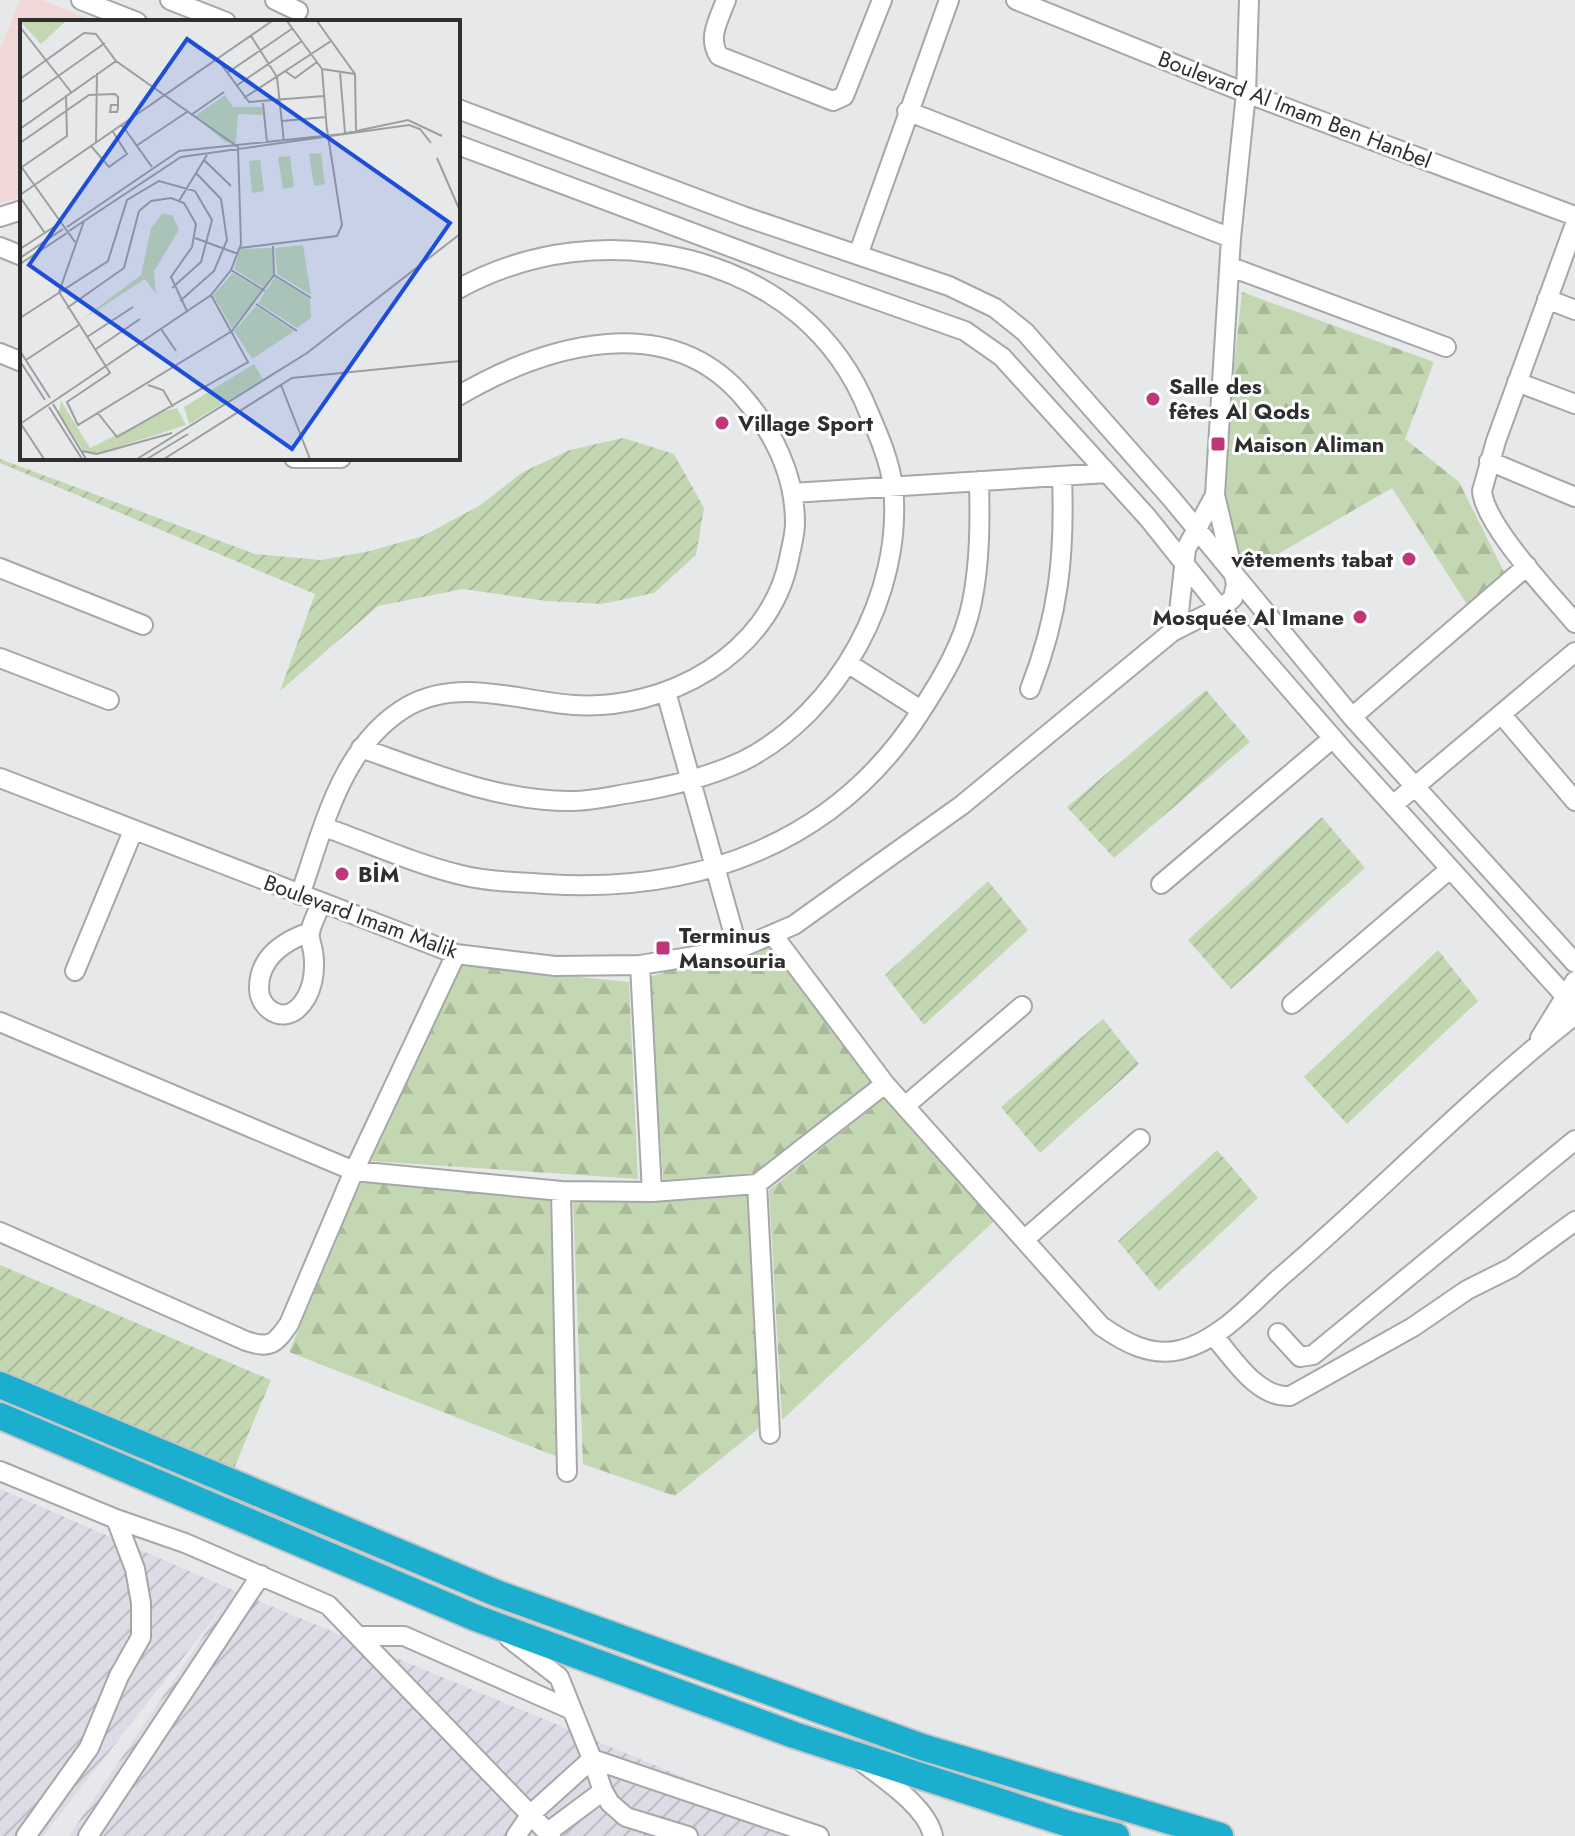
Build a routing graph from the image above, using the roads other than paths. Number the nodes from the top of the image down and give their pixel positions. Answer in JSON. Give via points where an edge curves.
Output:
{"nodes":[{"id":1,"x":81,"y":0,"type":"edge"},
{"id":2,"x":170,"y":0,"type":"edge"},
{"id":3,"x":275,"y":0,"type":"edge"},
{"id":4,"x":726,"y":0,"type":"edge"},
{"id":5,"x":882,"y":0,"type":"edge"},
{"id":6,"x":949,"y":0,"type":"edge"},
{"id":7,"x":1016,"y":0,"type":"edge"},
{"id":8,"x":1249,"y":0,"type":"edge"},
{"id":9,"x":298,"y":11,"type":"edge"},
{"id":10,"x":132,"y":20,"type":"edge"},
{"id":11,"x":221,"y":20,"type":"edge"},
{"id":12,"x":1246,"y":93,"type":"junction"},
{"id":13,"x":460,"y":110,"type":"edge"},
{"id":14,"x":907,"y":111,"type":"junction"},
{"id":15,"x":460,"y":146,"type":"edge"},
{"id":16,"x":20,"y":211,"type":"edge"},
{"id":17,"x":1575,"y":216,"type":"edge"},
{"id":18,"x":0,"y":217,"type":"edge"},
{"id":19,"x":1575,"y":224,"type":"edge"},
{"id":20,"x":1231,"y":238,"type":"junction"},
{"id":21,"x":0,"y":247,"type":"edge"},
{"id":22,"x":20,"y":255,"type":"edge"},
{"id":23,"x":858,"y":255,"type":"junction"},
{"id":24,"x":1231,"y":267,"type":"junction"},
{"id":25,"x":460,"y":288,"type":"edge"},
{"id":26,"x":1547,"y":299,"type":"junction"},
{"id":27,"x":1575,"y":310,"type":"edge"},
{"id":28,"x":1446,"y":347,"type":"dead end"},
{"id":29,"x":0,"y":353,"type":"edge"},
{"id":30,"x":20,"y":361,"type":"edge"},
{"id":31,"x":1517,"y":382,"type":"junction"},
{"id":32,"x":460,"y":395,"type":"edge"},
{"id":33,"x":1575,"y":404,"type":"edge"},
{"id":34,"x":1489,"y":461,"type":"junction"},
{"id":35,"x":1107,"y":473,"type":"junction"},
{"id":36,"x":1062,"y":476,"type":"junction"},
{"id":37,"x":979,"y":481,"type":"junction"},
{"id":38,"x":893,"y":487,"type":"junction"},
{"id":39,"x":792,"y":493,"type":"junction"},
{"id":40,"x":1215,"y":495,"type":"junction"},
{"id":41,"x":1575,"y":497,"type":"edge"},
{"id":42,"x":1196,"y":528,"type":"junction"},
{"id":43,"x":1184,"y":563,"type":"junction"},
{"id":44,"x":1527,"y":566,"type":"junction"},
{"id":45,"x":0,"y":568,"type":"edge"},
{"id":46,"x":1233,"y":573,"type":"junction"},
{"id":47,"x":1219,"y":607,"type":"junction"},
{"id":48,"x":1575,"y":623,"type":"edge"},
{"id":49,"x":143,"y":625,"type":"dead end"},
{"id":50,"x":1172,"y":632,"type":"junction"},
{"id":51,"x":1575,"y":652,"type":"edge"},
{"id":52,"x":0,"y":658,"type":"edge"},
{"id":53,"x":849,"y":664,"type":"junction"},
{"id":54,"x":1030,"y":689,"type":"dead end"},
{"id":55,"x":666,"y":692,"type":"junction"},
{"id":56,"x":109,"y":700,"type":"dead end"},
{"id":57,"x":921,"y":710,"type":"junction"},
{"id":58,"x":1502,"y":715,"type":"junction"},
{"id":59,"x":1352,"y":717,"type":"junction"},
{"id":60,"x":1333,"y":738,"type":"junction"},
{"id":61,"x":361,"y":748,"type":"junction"},
{"id":62,"x":0,"y":778,"type":"edge"},
{"id":63,"x":690,"y":780,"type":"junction"},
{"id":64,"x":1415,"y":786,"type":"junction"},
{"id":65,"x":1575,"y":801,"type":"edge"},
{"id":66,"x":1393,"y":805,"type":"junction"},
{"id":67,"x":324,"y":827,"type":"junction"},
{"id":68,"x":133,"y":831,"type":"junction"},
{"id":69,"x":714,"y":868,"type":"junction"},
{"id":70,"x":1450,"y":869,"type":"junction"},
{"id":71,"x":1161,"y":884,"type":"dead end"},
{"id":72,"x":300,"y":895,"type":"junction"},
{"id":73,"x":321,"y":904,"type":"junction"},
{"id":74,"x":310,"y":932,"type":"dead end"},
{"id":75,"x":773,"y":935,"type":"junction"},
{"id":76,"x":738,"y":949,"type":"junction"},
{"id":77,"x":456,"y":954,"type":"junction"},
{"id":78,"x":1575,"y":963,"type":"edge"},
{"id":79,"x":640,"y":965,"type":"junction"},
{"id":80,"x":75,"y":971,"type":"dead end"},
{"id":81,"x":1572,"y":995,"type":"edge"},
{"id":82,"x":1292,"y":1004,"type":"dead end"},
{"id":83,"x":1022,"y":1006,"type":"dead end"},
{"id":84,"x":1575,"y":1015,"type":"edge"},
{"id":85,"x":0,"y":1022,"type":"edge"},
{"id":86,"x":1534,"y":1047,"type":"junction"},
{"id":87,"x":885,"y":1084,"type":"junction"},
{"id":88,"x":905,"y":1106,"type":"junction"},
{"id":89,"x":1140,"y":1139,"type":"dead end"},
{"id":90,"x":1575,"y":1140,"type":"edge"},
{"id":91,"x":354,"y":1171,"type":"junction"},
{"id":92,"x":757,"y":1184,"type":"junction"},
{"id":93,"x":561,"y":1191,"type":"junction"},
{"id":94,"x":652,"y":1192,"type":"junction"},
{"id":95,"x":1575,"y":1221,"type":"edge"},
{"id":96,"x":0,"y":1232,"type":"edge"},
{"id":97,"x":1025,"y":1239,"type":"junction"},
{"id":98,"x":1278,"y":1333,"type":"dead end"},
{"id":99,"x":1213,"y":1335,"type":"junction"},
{"id":100,"x":0,"y":1385,"type":"edge"},
{"id":101,"x":0,"y":1416,"type":"edge"},
{"id":102,"x":770,"y":1434,"type":"dead end"},
{"id":103,"x":0,"y":1471,"type":"edge"},
{"id":104,"x":567,"y":1472,"type":"dead end"},
{"id":105,"x":116,"y":1519,"type":"junction"},
{"id":106,"x":261,"y":1575,"type":"junction"},
{"id":107,"x":487,"y":1622,"type":"junction"},
{"id":108,"x":358,"y":1636,"type":"junction"},
{"id":109,"x":572,"y":1710,"type":"junction"},
{"id":110,"x":850,"y":1753,"type":"junction"},
{"id":111,"x":592,"y":1759,"type":"junction"},
{"id":112,"x":603,"y":1791,"type":"junction"},
{"id":113,"x":531,"y":1814,"type":"junction"},
{"id":114,"x":550,"y":1834,"type":"edge"},
{"id":115,"x":26,"y":1836,"type":"edge"},
{"id":116,"x":88,"y":1836,"type":"edge"},
{"id":117,"x":516,"y":1836,"type":"edge"},
{"id":118,"x":688,"y":1836,"type":"edge"},
{"id":119,"x":819,"y":1836,"type":"edge"},
{"id":120,"x":933,"y":1836,"type":"edge"},
{"id":121,"x":1116,"y":1836,"type":"edge"},
{"id":122,"x":1220,"y":1836,"type":"edge"}],
"edges":[{"from":1,"to":10,"type":"street"},
{"from":2,"to":11,"type":"street"},
{"from":3,"to":9,"type":"street"},
{"from":4,"to":5,"type":"street","via":[[712,38],[719,56],[833,101],[844,96]]},
{"from":6,"to":14,"type":"street"},
{"from":7,"to":12,"type":"street","name":"Boulevard Al Imam Ben Hanbel"},
{"from":8,"to":12,"type":"street"},
{"from":12,"to":17,"type":"street","name":"Boulevard Al Imam Ben Hanbel"},
{"from":12,"to":20,"type":"street"},
{"from":13,"to":23,"type":"street"},
{"from":14,"to":20,"type":"street"},
{"from":14,"to":23,"type":"street"},
{"from":15,"to":35,"type":"street","via":[[965,331],[1002,357]]},
{"from":16,"to":18,"type":"street"},
{"from":19,"to":26,"type":"street"},
{"from":20,"to":24,"type":"street"},
{"from":21,"to":22,"type":"street"},
{"from":23,"to":42,"type":"street","via":[[949,286],[995,308],[1025,332]]},
{"from":24,"to":28,"type":"street"},
{"from":24,"to":40,"type":"street"},
{"from":25,"to":38,"type":"street","via":[[532,260],[621,248],[694,261],[758,285],[819,333],[847,367],[882,445]]},
{"from":26,"to":27,"type":"street"},
{"from":26,"to":31,"type":"street"},
{"from":29,"to":30,"type":"street"},
{"from":31,"to":33,"type":"street"},
{"from":31,"to":34,"type":"street"},
{"from":32,"to":39,"type":"street","via":[[528,360],[565,349],[613,342],[661,347],[698,360],[731,382],[778,445]]},
{"from":34,"to":41,"type":"street"},
{"from":34,"to":44,"type":"street","via":[[1483,500]]},
{"from":35,"to":36,"type":"street"},
{"from":35,"to":43,"type":"street"},
{"from":36,"to":37,"type":"street"},
{"from":36,"to":54,"type":"street","via":[[1064,537],[1058,596]]},
{"from":37,"to":38,"type":"street"},
{"from":37,"to":57,"type":"street","via":[[981,533],[972,604],[959,644]]},
{"from":38,"to":39,"type":"street"},
{"from":38,"to":53,"type":"street","via":[[886,571],[877,605]]},
{"from":39,"to":55,"type":"street","via":[[795,525],[775,604],[739,649]]},
{"from":40,"to":42,"type":"street"},
{"from":40,"to":46,"type":"street"},
{"from":42,"to":43,"type":"street"},
{"from":42,"to":46,"type":"street"},
{"from":43,"to":47,"type":"street"},
{"from":43,"to":50,"type":"street"},
{"from":44,"to":48,"type":"street"},
{"from":44,"to":59,"type":"street"},
{"from":45,"to":49,"type":"street"},
{"from":46,"to":47,"type":"street","via":[[1236,592]]},
{"from":46,"to":59,"type":"street"},
{"from":47,"to":50,"type":"street","name":"Boulevard Imam Malik"},
{"from":47,"to":60,"type":"street"},
{"from":50,"to":75,"type":"street","name":"Boulevard Imam Malik","via":[[962,805]]},
{"from":51,"to":58,"type":"street"},
{"from":52,"to":56,"type":"street"},
{"from":53,"to":57,"type":"street"},
{"from":53,"to":63,"type":"street","via":[[809,712],[777,739],[742,761]]},
{"from":55,"to":61,"type":"street","via":[[577,705],[454,691],[426,697],[401,711]]},
{"from":55,"to":63,"type":"street"},
{"from":57,"to":69,"type":"street","via":[[894,749],[850,796],[766,850]]},
{"from":58,"to":64,"type":"street"},
{"from":58,"to":65,"type":"street"},
{"from":59,"to":64,"type":"street"},
{"from":60,"to":66,"type":"street"},
{"from":60,"to":71,"type":"street"},
{"from":61,"to":63,"type":"street","via":[[456,782],[546,800],[576,801]]},
{"from":61,"to":67,"type":"street","via":[[343,777]]},
{"from":62,"to":68,"type":"street","name":"Boulevard Imam Malik"},
{"from":63,"to":69,"type":"street"},
{"from":64,"to":66,"type":"street"},
{"from":64,"to":78,"type":"street"},
{"from":66,"to":70,"type":"street"},
{"from":67,"to":69,"type":"street","via":[[450,872],[510,882],[628,884]]},
{"from":67,"to":72,"type":"street"},
{"from":68,"to":72,"type":"street","name":"Boulevard Imam Malik"},
{"from":68,"to":80,"type":"street"},
{"from":69,"to":76,"type":"street"},
{"from":70,"to":81,"type":"street"},
{"from":70,"to":82,"type":"street"},
{"from":72,"to":73,"type":"street","name":"Boulevard Imam Malik"},
{"from":73,"to":74,"type":"street"},
{"from":73,"to":77,"type":"street","name":"Boulevard Imam Malik"},
{"from":75,"to":76,"type":"street","name":"Boulevard Imam Malik"},
{"from":75,"to":87,"type":"street"},
{"from":76,"to":79,"type":"street","name":"Boulevard Imam Malik"},
{"from":77,"to":79,"type":"street","name":"Boulevard Imam Malik","via":[[555,966]]},
{"from":77,"to":91,"type":"street"},
{"from":79,"to":94,"type":"street"},
{"from":81,"to":86,"type":"street"},
{"from":83,"to":88,"type":"street"},
{"from":84,"to":86,"type":"street"},
{"from":85,"to":91,"type":"street"},
{"from":86,"to":99,"type":"street","via":[[1358,1211]]},
{"from":87,"to":88,"type":"street"},
{"from":87,"to":92,"type":"street"},
{"from":88,"to":97,"type":"street"},
{"from":89,"to":97,"type":"street"},
{"from":90,"to":98,"type":"street","via":[[1313,1355],[1300,1357]]},
{"from":91,"to":93,"type":"street"},
{"from":91,"to":96,"type":"street","via":[[289,1324],[279,1338],[263,1346]]},
{"from":92,"to":94,"type":"street"},
{"from":92,"to":102,"type":"street"},
{"from":93,"to":94,"type":"street"},
{"from":93,"to":104,"type":"street"},
{"from":95,"to":99,"type":"street","via":[[1511,1268],[1290,1396],[1258,1386]]},
{"from":97,"to":99,"type":"street","via":[[1101,1326],[1122,1341],[1146,1350],[1178,1351]]},
{"from":100,"to":122,"type":"highway","via":[[510,1598],[922,1747]]},
{"from":101,"to":107,"type":"highway"},
{"from":103,"to":105,"type":"street"},
{"from":105,"to":106,"type":"street"},
{"from":105,"to":115,"type":"street","via":[[135,1569],[141,1637],[89,1748]]},
{"from":106,"to":108,"type":"street","via":[[328,1605]]},
{"from":106,"to":116,"type":"street"},
{"from":107,"to":109,"type":"street","via":[[559,1677]]},
{"from":107,"to":110,"type":"highway"},
{"from":108,"to":109,"type":"street","via":[[404,1636]]},
{"from":108,"to":113,"type":"street"},
{"from":109,"to":111,"type":"street"},
{"from":110,"to":120,"type":"street","via":[[913,1804]]},
{"from":110,"to":121,"type":"highway"},
{"from":111,"to":112,"type":"street"},
{"from":111,"to":113,"type":"street"},
{"from":111,"to":119,"type":"street"},
{"from":112,"to":114,"type":"street"},
{"from":112,"to":118,"type":"street","via":[[626,1817]]},
{"from":113,"to":114,"type":"street"},
{"from":113,"to":117,"type":"street"}]}
